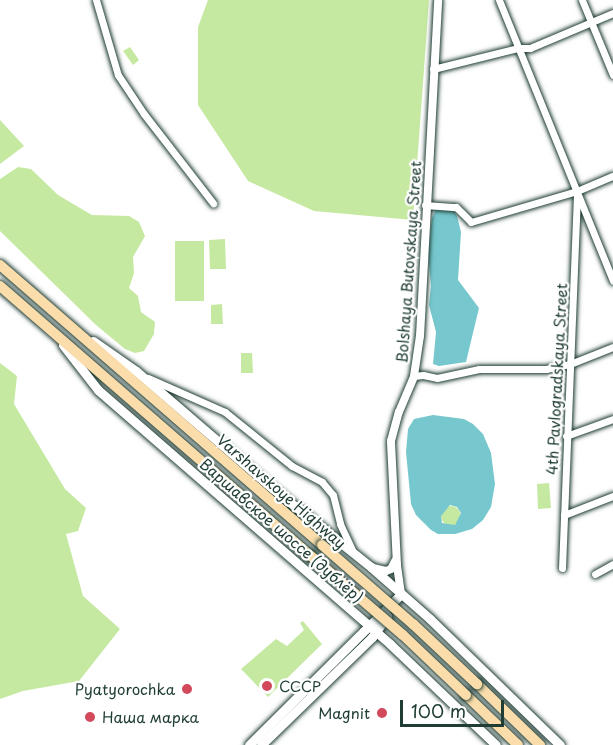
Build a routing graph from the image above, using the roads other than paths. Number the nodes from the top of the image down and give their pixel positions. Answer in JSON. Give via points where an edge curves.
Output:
{"nodes":[{"id":1,"x":96,"y":0,"type":"edge"},
{"id":2,"x":438,"y":0,"type":"edge"},
{"id":3,"x":499,"y":0,"type":"edge"},
{"id":4,"x":582,"y":0,"type":"edge"},
{"id":5,"x":613,"y":13,"type":"edge"},
{"id":6,"x":592,"y":22,"type":"junction"},
{"id":7,"x":518,"y":48,"type":"junction"},
{"id":8,"x":433,"y":69,"type":"junction"},
{"id":9,"x":613,"y":75,"type":"edge"},
{"id":10,"x":613,"y":176,"type":"edge"},
{"id":11,"x":577,"y":191,"type":"junction"},
{"id":12,"x":213,"y":203,"type":"dead end"},
{"id":13,"x":425,"y":205,"type":"junction"},
{"id":14,"x":0,"y":266,"type":"edge"},
{"id":15,"x":613,"y":281,"type":"edge"},
{"id":16,"x":0,"y":286,"type":"edge"},
{"id":17,"x":64,"y":322,"type":"junction"},
{"id":18,"x":54,"y":334,"type":"junction"},
{"id":19,"x":613,"y":347,"type":"edge"},
{"id":20,"x":570,"y":364,"type":"junction"},
{"id":21,"x":136,"y":371,"type":"junction"},
{"id":22,"x":414,"y":376,"type":"junction"},
{"id":23,"x":613,"y":419,"type":"edge"},
{"id":24,"x":566,"y":436,"type":"junction"},
{"id":25,"x":613,"y":496,"type":"edge"},
{"id":26,"x":564,"y":515,"type":"junction"},
{"id":27,"x":353,"y":552,"type":"junction"},
{"id":28,"x":396,"y":557,"type":"junction"},
{"id":29,"x":613,"y":564,"type":"edge"},
{"id":30,"x":371,"y":567,"type":"junction"},
{"id":31,"x":562,"y":567,"type":"dead end"},
{"id":32,"x":595,"y":574,"type":"dead end"},
{"id":33,"x":401,"y":594,"type":"junction"},
{"id":34,"x":373,"y":629,"type":"junction"},
{"id":35,"x":249,"y":745,"type":"edge"},
{"id":36,"x":261,"y":745,"type":"edge"},
{"id":37,"x":496,"y":745,"type":"edge"},
{"id":38,"x":518,"y":745,"type":"edge"},
{"id":39,"x":540,"y":745,"type":"edge"},
{"id":40,"x":560,"y":745,"type":"edge"}],
"edges":[{"from":1,"to":12,"type":"street","via":[[118,75]]},
{"from":2,"to":8,"type":"street","name":"Bolshaya Butovskaya Street"},
{"from":3,"to":7,"type":"street"},
{"from":4,"to":6,"type":"street"},
{"from":5,"to":6,"type":"street"},
{"from":6,"to":7,"type":"street","via":[[530,48]]},
{"from":6,"to":9,"type":"street"},
{"from":7,"to":8,"type":"street"},
{"from":7,"to":11,"type":"street"},
{"from":8,"to":13,"type":"street","name":"Bolshaya Butovskaya Street"},
{"from":10,"to":11,"type":"street"},
{"from":11,"to":13,"type":"street","via":[[471,222],[456,207]]},
{"from":11,"to":15,"type":"street"},
{"from":11,"to":20,"type":"street","name":"4th Pavlogradskaya Street"},
{"from":13,"to":22,"type":"street","name":"Bolshaya Butovskaya Street","via":[[420,336]]},
{"from":14,"to":17,"type":"main road","name":"Varshavskoye Highway"},
{"from":16,"to":18,"type":"main road","name":"Varshavskoye Highway"},
{"from":17,"to":21,"type":"main road","name":"Варшавское шоссе (дублёр)"},
{"from":17,"to":39,"type":"main road","name":"Varshavskoye Highway","bridge":true,"via":[[413,624]]},
{"from":18,"to":34,"type":"main road","name":"Варшавское шоссе (дублёр)","via":[[98,390]]},
{"from":18,"to":38,"type":"main road","name":"Varshavskoye Highway","bridge":true,"via":[[402,635]]},
{"from":19,"to":20,"type":"street"},
{"from":20,"to":22,"type":"street","via":[[514,371],[479,369],[437,378]]},
{"from":20,"to":24,"type":"street","name":"4th Pavlogradskaya Street"},
{"from":21,"to":27,"type":"main road","name":"Варшавское шоссе (дублёр)"},
{"from":21,"to":27,"type":"street","via":[[225,412],[292,466],[321,482],[333,495]]},
{"from":22,"to":28,"type":"street","name":"Bolshaya Butovskaya Street","via":[[391,441]]},
{"from":23,"to":24,"type":"street"},
{"from":24,"to":26,"type":"street","name":"4th Pavlogradskaya Street"},
{"from":25,"to":26,"type":"street"},
{"from":26,"to":31,"type":"street","name":"4th Pavlogradskaya Street"},
{"from":27,"to":30,"type":"main road","name":"Варшавское шоссе (дублёр)"},
{"from":28,"to":30,"type":"street","via":[[391,569]]},
{"from":28,"to":33,"type":"street","name":"Bolshaya Butovskaya Street"},
{"from":29,"to":32,"type":"street"},
{"from":30,"to":33,"type":"main road","name":"Варшавское шоссе (дублёр)"},
{"from":33,"to":34,"type":"main road"},
{"from":33,"to":40,"type":"main road","name":"Варшавское шоссе (дублёр)"},
{"from":34,"to":35,"type":"main road"},
{"from":34,"to":36,"type":"main road"},
{"from":34,"to":37,"type":"main road","name":"Варшавское шоссе (дублёр)"}]}
